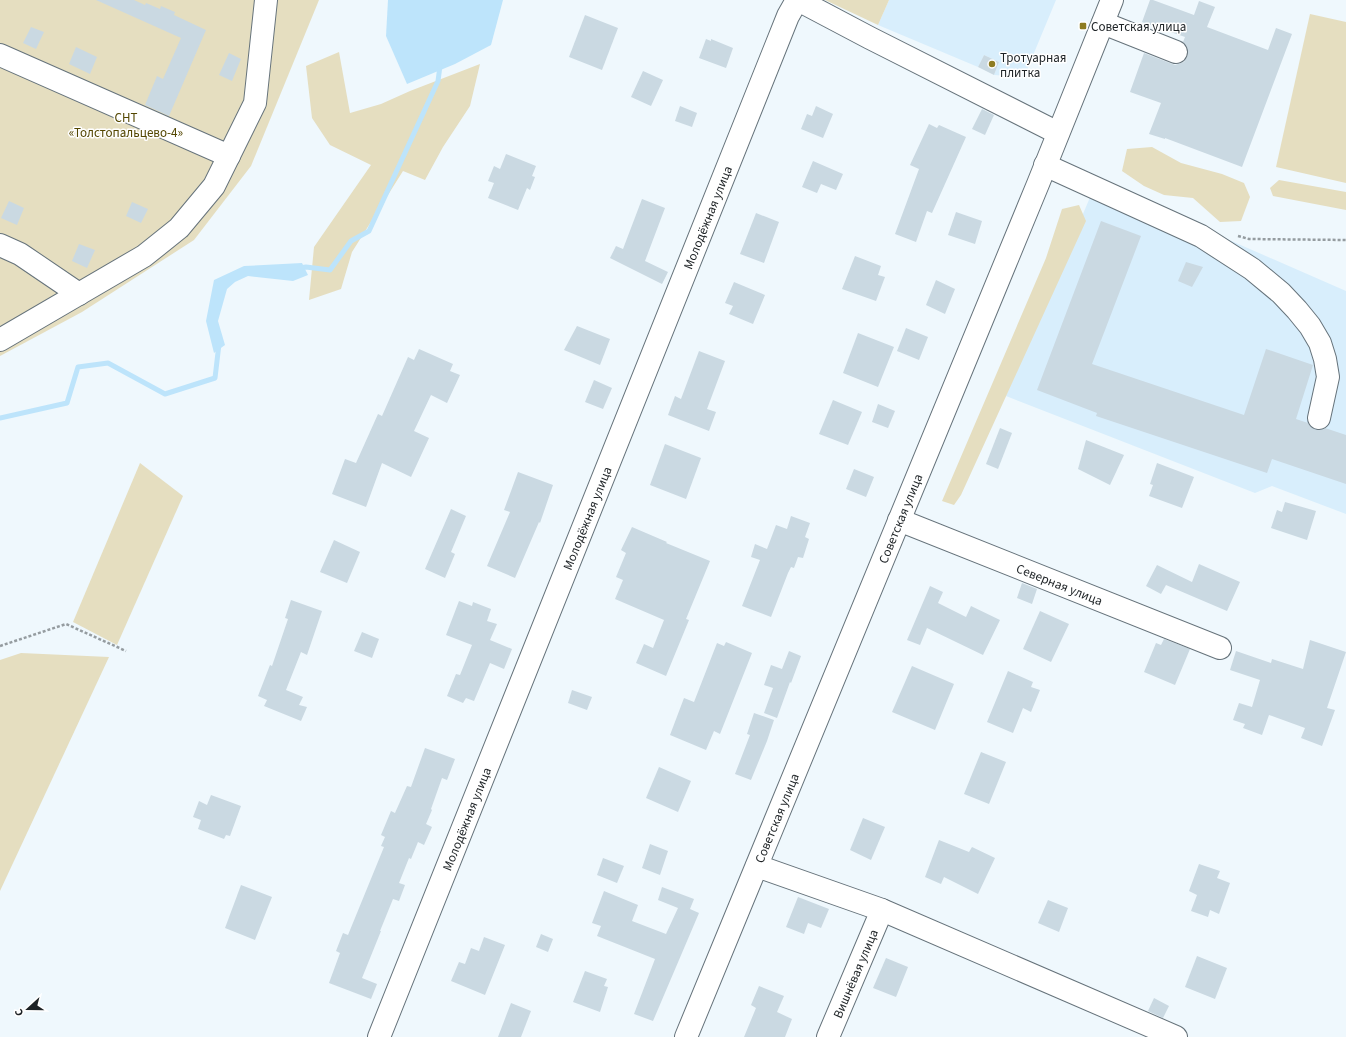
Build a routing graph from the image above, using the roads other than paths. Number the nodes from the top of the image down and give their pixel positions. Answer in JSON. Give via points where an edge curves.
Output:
{"nodes":[{"id":1,"x":266,"y":0,"type":"edge"},
{"id":2,"x":797,"y":0,"type":"edge"},
{"id":3,"x":1112,"y":0,"type":"edge"},
{"id":4,"x":1103,"y":23,"type":"junction"},
{"id":5,"x":1176,"y":52,"type":"dead end"},
{"id":6,"x":0,"y":55,"type":"edge"},
{"id":7,"x":1058,"y":132,"type":"junction"},
{"id":8,"x":229,"y":156,"type":"junction"},
{"id":9,"x":1045,"y":165,"type":"junction"},
{"id":10,"x":0,"y":245,"type":"edge"},
{"id":11,"x":79,"y":294,"type":"junction"},
{"id":12,"x":0,"y":340,"type":"edge"},
{"id":13,"x":1319,"y":418,"type":"dead end"},
{"id":14,"x":899,"y":520,"type":"junction"},
{"id":15,"x":1220,"y":648,"type":"dead end"},
{"id":16,"x":757,"y":866,"type":"junction"},
{"id":17,"x":882,"y":910,"type":"junction"},
{"id":18,"x":1169,"y":1036,"type":"edge"},
{"id":19,"x":379,"y":1037,"type":"edge"},
{"id":20,"x":686,"y":1037,"type":"edge"},
{"id":21,"x":828,"y":1037,"type":"edge"}],
"edges":[{"from":1,"to":8,"type":"street","via":[[255,103]]},
{"from":2,"to":7,"type":"street"},
{"from":2,"to":19,"type":"street","name":"Молодёжная улица","via":[[782,30]]},
{"from":3,"to":4,"type":"street","name":"Советская улица"},
{"from":4,"to":5,"type":"street"},
{"from":4,"to":7,"type":"street","name":"Советская улица"},
{"from":6,"to":8,"type":"street"},
{"from":7,"to":9,"type":"street","name":"Советская улица"},
{"from":8,"to":11,"type":"street","via":[[214,186],[179,228],[144,256]]},
{"from":9,"to":13,"type":"street","via":[[1200,236],[1252,269],[1281,293],[1310,326],[1320,343],[1325,359],[1328,377]]},
{"from":9,"to":14,"type":"street","name":"Советская улица"},
{"from":10,"to":11,"type":"street","via":[[20,254]]},
{"from":11,"to":12,"type":"street"},
{"from":14,"to":15,"type":"street","name":"Северная улица"},
{"from":14,"to":16,"type":"street","name":"Советская улица"},
{"from":16,"to":17,"type":"street"},
{"from":16,"to":20,"type":"street","name":"Советская улица"},
{"from":17,"to":18,"type":"street"},
{"from":17,"to":21,"type":"street","name":"Вишнёвая улица"}]}
